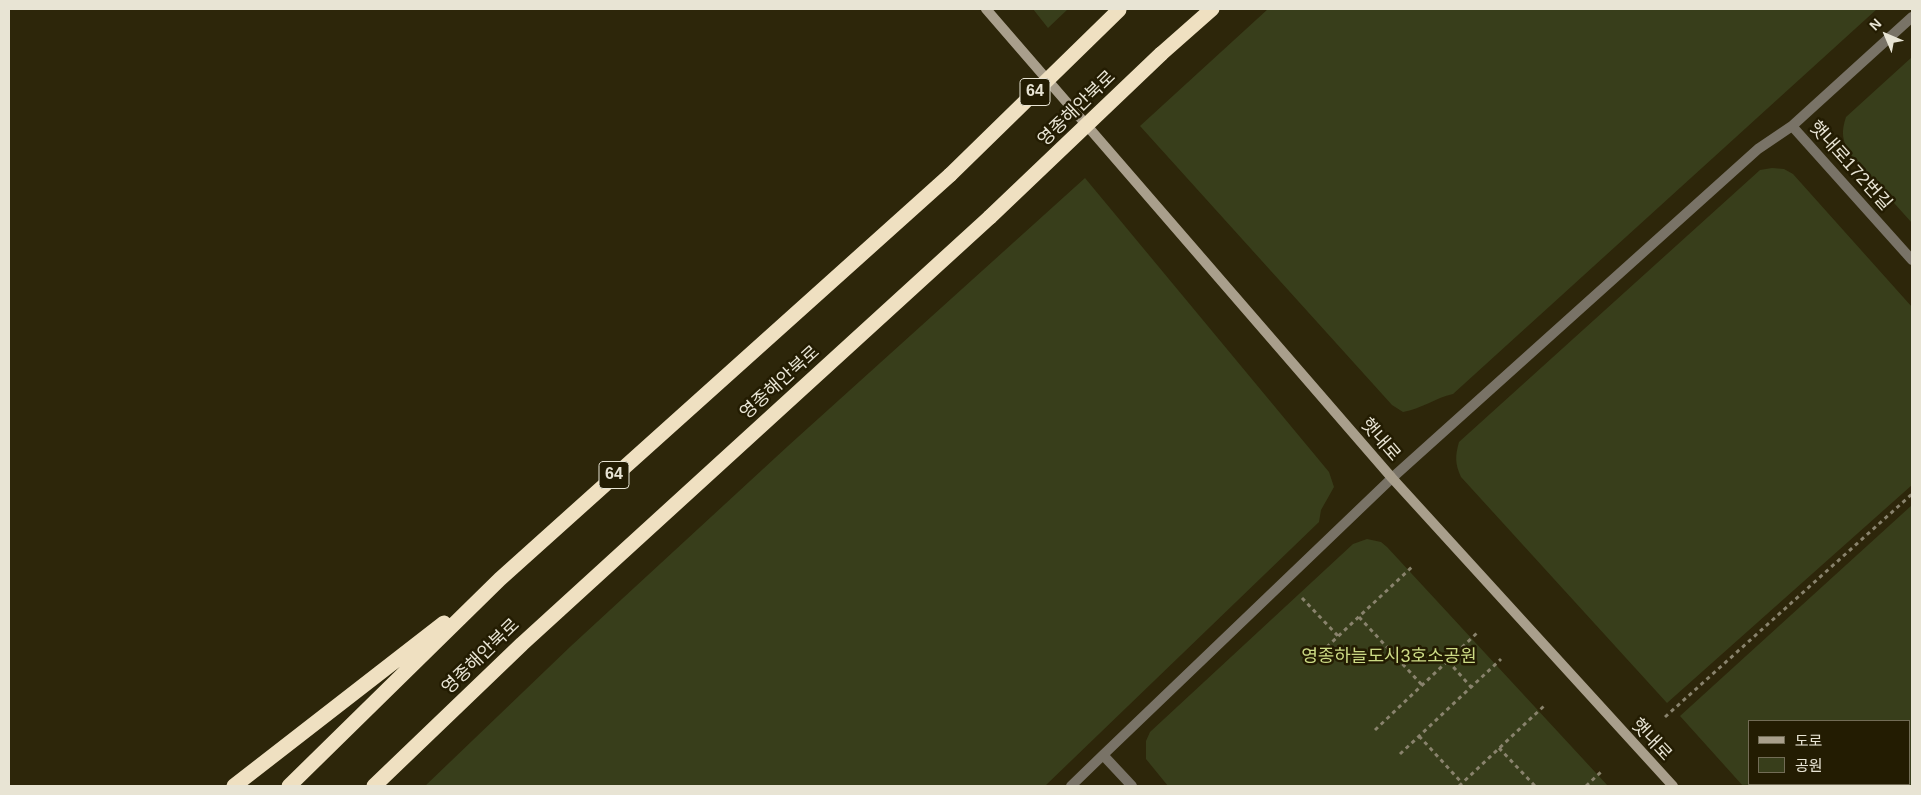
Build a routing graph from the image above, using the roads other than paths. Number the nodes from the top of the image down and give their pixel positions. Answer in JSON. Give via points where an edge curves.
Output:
{"nodes":[{"id":1,"x":986,"y":9,"type":"edge"},
{"id":2,"x":1120,"y":9,"type":"edge"},
{"id":3,"x":1212,"y":9,"type":"edge"},
{"id":4,"x":1912,"y":17,"type":"edge"},
{"id":5,"x":1792,"y":126,"type":"junction"},
{"id":6,"x":1912,"y":260,"type":"edge"},
{"id":7,"x":1392,"y":478,"type":"junction"},
{"id":8,"x":500,"y":579,"type":"junction"},
{"id":9,"x":1103,"y":755,"type":"junction"},
{"id":10,"x":234,"y":786,"type":"edge"},
{"id":11,"x":289,"y":786,"type":"edge"},
{"id":12,"x":374,"y":786,"type":"edge"},
{"id":13,"x":1071,"y":786,"type":"edge"},
{"id":14,"x":1132,"y":786,"type":"edge"},
{"id":15,"x":1672,"y":786,"type":"edge"}],
"edges":[{"from":1,"to":7,"type":"main road","name":"햇내로"},
{"from":2,"to":8,"type":"highway","number":"64","bridge":true,"via":[[950,175]]},
{"from":3,"to":12,"type":"highway","name":"영종해안북로","bridge":true,"via":[[990,217],[522,644]]},
{"from":4,"to":5,"type":"street","name":"햇내로172번길"},
{"from":5,"to":6,"type":"street","name":"햇내로172번길"},
{"from":5,"to":7,"type":"street","via":[[1751,155]]},
{"from":7,"to":9,"type":"street"},
{"from":7,"to":15,"type":"main road","name":"햇내로"},
{"from":8,"to":10,"type":"highway"},
{"from":8,"to":11,"type":"highway","number":"64"},
{"from":9,"to":13,"type":"street"},
{"from":9,"to":14,"type":"street"}]}
